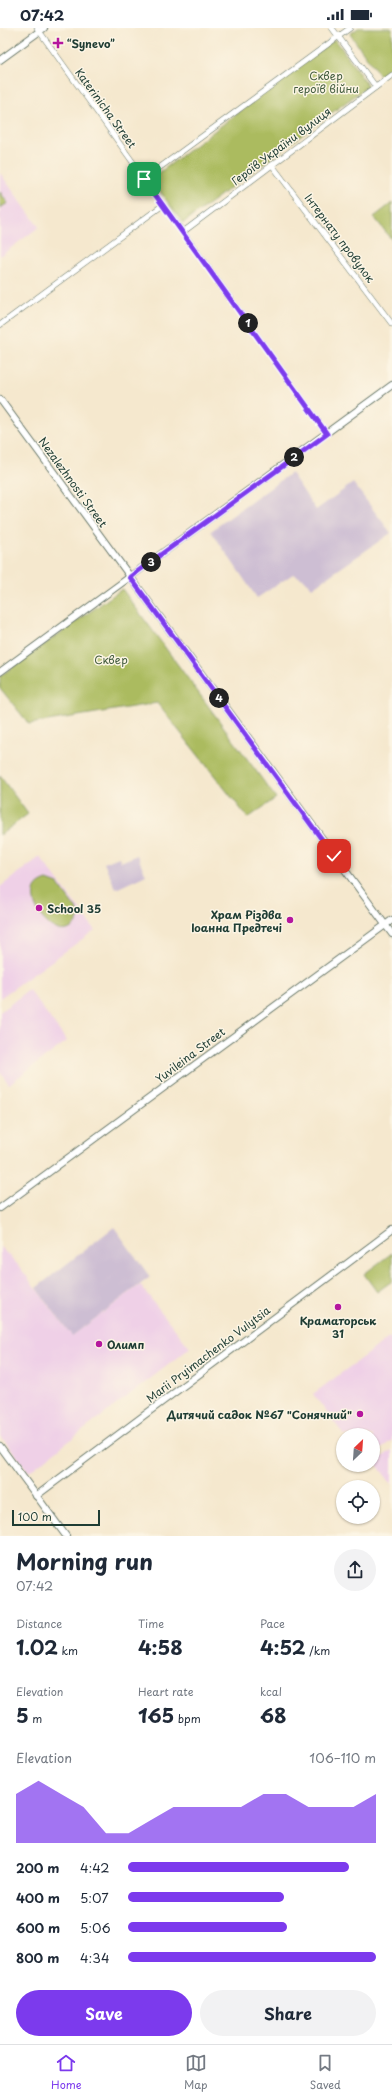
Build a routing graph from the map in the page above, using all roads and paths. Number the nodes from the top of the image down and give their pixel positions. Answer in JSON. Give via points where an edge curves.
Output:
{"nodes":[{"id":1,"x":332,"y":28,"type":"edge"},
{"id":2,"x":350,"y":28,"type":"edge"},
{"id":3,"x":40,"y":29,"type":"edge"},
{"id":4,"x":338,"y":36,"type":"junction"},
{"id":5,"x":0,"y":60,"type":"edge"},
{"id":6,"x":392,"y":75,"type":"edge"},
{"id":7,"x":376,"y":88,"type":"junction"},
{"id":8,"x":272,"y":165,"type":"junction"},
{"id":9,"x":144,"y":179,"type":"junction"},
{"id":10,"x":163,"y":205,"type":"junction"},
{"id":11,"x":183,"y":232,"type":"junction"},
{"id":12,"x":392,"y":324,"type":"edge"},
{"id":13,"x":0,"y":325,"type":"edge"},
{"id":14,"x":392,"y":385,"type":"edge"},
{"id":15,"x":0,"y":399,"type":"edge"},
{"id":16,"x":327,"y":434,"type":"junction"},
{"id":17,"x":130,"y":577,"type":"junction"},
{"id":18,"x":0,"y":672,"type":"edge"},
{"id":19,"x":392,"y":920,"type":"edge"},
{"id":20,"x":385,"y":925,"type":"junction"},
{"id":21,"x":392,"y":934,"type":"edge"},
{"id":22,"x":0,"y":1208,"type":"edge"},
{"id":23,"x":392,"y":1230,"type":"edge"},
{"id":24,"x":0,"y":1446,"type":"edge"},
{"id":25,"x":36,"y":1496,"type":"junction"},
{"id":26,"x":66,"y":1536,"type":"edge"}],
"edges":[{"from":1,"to":4,"type":"street"},
{"from":2,"to":4,"type":"street"},
{"from":3,"to":5,"type":"street"},
{"from":3,"to":9,"type":"street","name":"Katerinicha Street"},
{"from":4,"to":7,"type":"street"},
{"from":4,"to":9,"type":"street"},
{"from":6,"to":7,"type":"street","name":"Героїв України вулиця"},
{"from":7,"to":8,"type":"street","name":"Героїв України вулиця"},
{"from":8,"to":11,"type":"street","name":"Героїв України вулиця"},
{"from":8,"to":12,"type":"street","name":"Інтернату провулок"},
{"from":9,"to":10,"type":"street","name":"Katerinicha Street"},
{"from":10,"to":11,"type":"street","name":"Katerinicha Street"},
{"from":10,"to":13,"type":"street"},
{"from":11,"to":16,"type":"street","name":"Katerinicha Street"},
{"from":14,"to":16,"type":"street"},
{"from":15,"to":17,"type":"street","name":"Nezalezhnosti Street"},
{"from":16,"to":17,"type":"street"},
{"from":17,"to":18,"type":"street"},
{"from":17,"to":20,"type":"street","name":"Nezalezhnosti Street"},
{"from":19,"to":20,"type":"street","name":"Yuvileina Street"},
{"from":20,"to":21,"type":"street","name":"Nezalezhnosti Street"},
{"from":20,"to":22,"type":"street","name":"Yuvileina Street"},
{"from":23,"to":25,"type":"street","name":"Marii Pryimachenko Vulytsia"},
{"from":24,"to":25,"type":"street"},
{"from":25,"to":26,"type":"street"}]}
